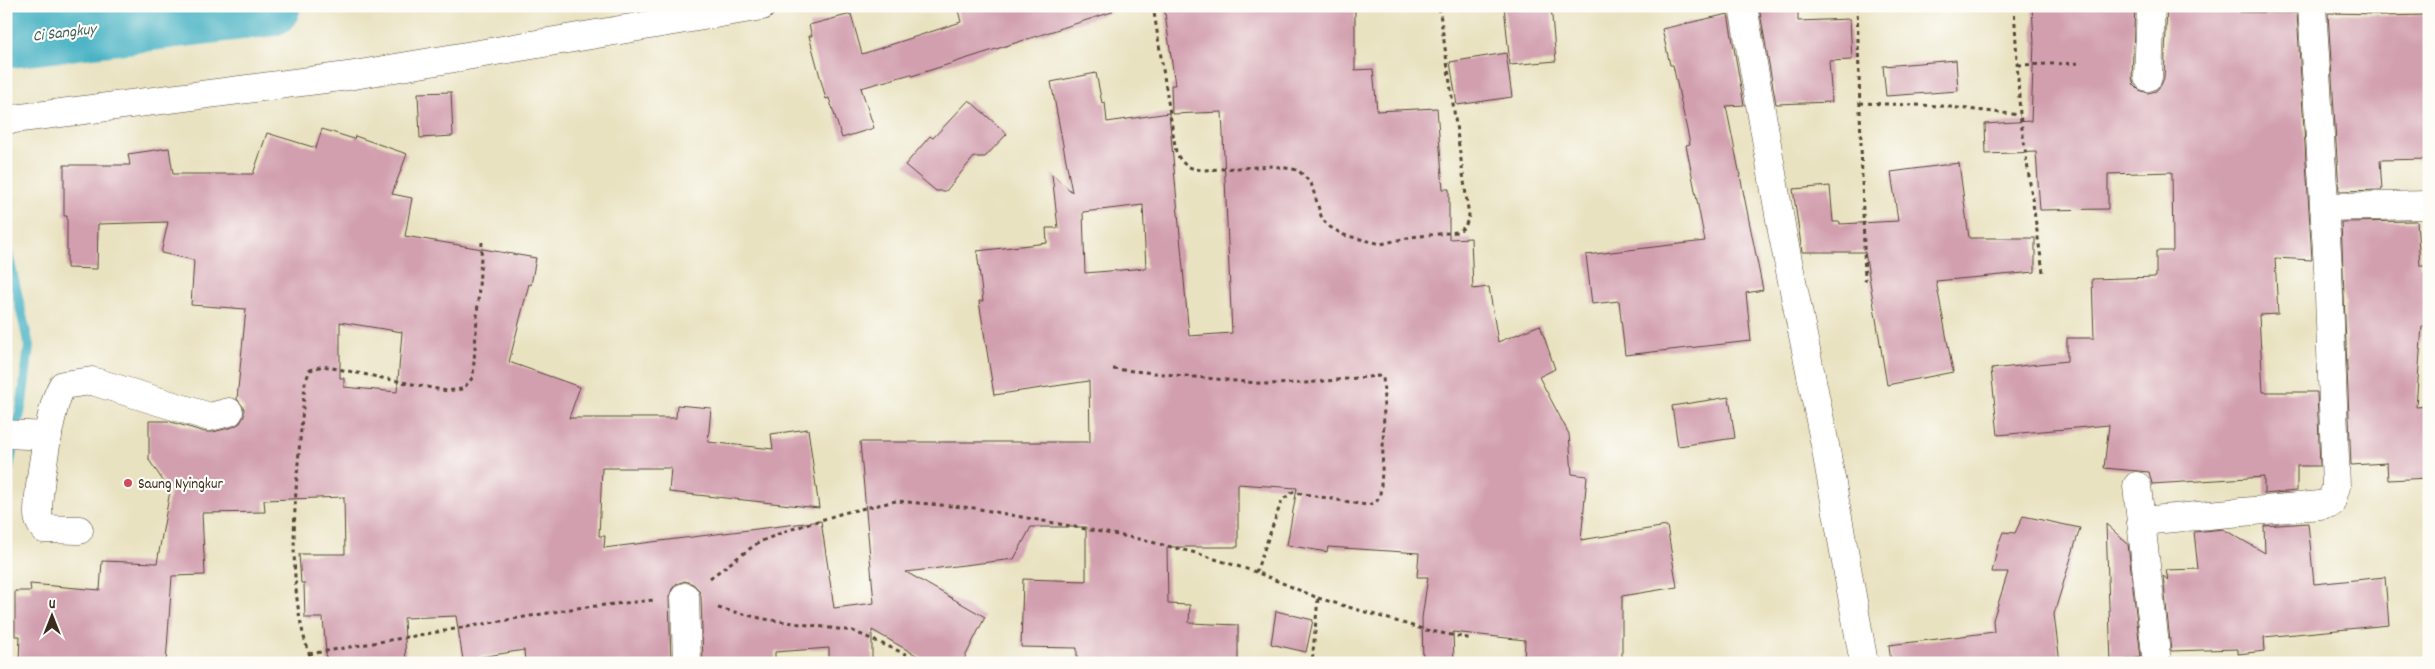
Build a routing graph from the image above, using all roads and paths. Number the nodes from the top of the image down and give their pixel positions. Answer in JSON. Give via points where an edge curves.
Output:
{"nodes":[{"id":1,"x":762,"y":6,"type":"edge"},
{"id":2,"x":1153,"y":6,"type":"edge"},
{"id":3,"x":1439,"y":6,"type":"edge"},
{"id":4,"x":1743,"y":6,"type":"edge"},
{"id":5,"x":1857,"y":6,"type":"edge"},
{"id":6,"x":2014,"y":6,"type":"edge"},
{"id":7,"x":2150,"y":6,"type":"edge"},
{"id":8,"x":2312,"y":6,"type":"edge"},
{"id":9,"x":2082,"y":63,"type":"dead end"},
{"id":10,"x":2018,"y":65,"type":"junction"},
{"id":11,"x":2148,"y":77,"type":"dead end"},
{"id":12,"x":1860,"y":103,"type":"junction"},
{"id":13,"x":2020,"y":115,"type":"junction"},
{"id":14,"x":14,"y":119,"type":"edge"},
{"id":15,"x":2429,"y":205,"type":"edge"},
{"id":16,"x":2324,"y":207,"type":"junction"},
{"id":17,"x":482,"y":242,"type":"dead end"},
{"id":18,"x":2043,"y":272,"type":"dead end"},
{"id":19,"x":1865,"y":281,"type":"dead end"},
{"id":20,"x":1113,"y":369,"type":"dead end"},
{"id":21,"x":229,"y":412,"type":"dead end"},
{"id":22,"x":6,"y":434,"type":"edge"},
{"id":23,"x":43,"y":435,"type":"junction"},
{"id":24,"x":2137,"y":486,"type":"dead end"},
{"id":25,"x":2141,"y":521,"type":"junction"},
{"id":26,"x":79,"y":530,"type":"dead end"},
{"id":27,"x":1256,"y":572,"type":"junction"},
{"id":28,"x":684,"y":597,"type":"junction"},
{"id":29,"x":1318,"y":598,"type":"junction"},
{"id":30,"x":1472,"y":639,"type":"dead end"},
{"id":31,"x":309,"y":654,"type":"junction"},
{"id":32,"x":313,"y":663,"type":"edge"},
{"id":33,"x":687,"y":663,"type":"edge"},
{"id":34,"x":926,"y":663,"type":"edge"},
{"id":35,"x":1312,"y":663,"type":"edge"},
{"id":36,"x":1864,"y":663,"type":"edge"},
{"id":37,"x":2157,"y":663,"type":"edge"}],
"edges":[{"from":1,"to":14,"type":"street","via":[[348,76]]},
{"from":2,"to":3,"type":"path","via":[[1176,152],[1182,164],[1204,170],[1273,166],[1298,170],[1312,183],[1322,219],[1330,227],[1344,235],[1381,244],[1457,232],[1465,227],[1469,216]]},
{"from":4,"to":36,"type":"street"},
{"from":5,"to":12,"type":"path"},
{"from":6,"to":10,"type":"path"},
{"from":7,"to":11,"type":"street"},
{"from":8,"to":16,"type":"street"},
{"from":9,"to":10,"type":"path"},
{"from":10,"to":13,"type":"path"},
{"from":12,"to":13,"type":"path","via":[[1941,106]]},
{"from":12,"to":19,"type":"path"},
{"from":13,"to":18,"type":"path"},
{"from":15,"to":16,"type":"street"},
{"from":16,"to":25,"type":"street","via":[[2336,487],[2331,503]]},
{"from":17,"to":31,"type":"path","via":[[473,377],[463,389],[447,392],[323,366],[310,370],[305,384],[293,551],[300,616]]},
{"from":20,"to":27,"type":"path","via":[[1267,384],[1383,378],[1379,498],[1366,506],[1293,492],[1286,495]]},
{"from":21,"to":23,"type":"street","via":[[210,416],[92,381],[63,385],[57,393]]},
{"from":22,"to":23,"type":"street"},
{"from":23,"to":26,"type":"street","via":[[40,525],[44,529]]},
{"from":24,"to":25,"type":"street"},
{"from":25,"to":37,"type":"street"},
{"from":27,"to":28,"type":"path","via":[[1139,539],[974,508],[896,502],[796,527],[759,542]]},
{"from":27,"to":29,"type":"path"},
{"from":28,"to":31,"type":"path","via":[[577,608]]},
{"from":28,"to":33,"type":"street"},
{"from":28,"to":34,"type":"path","via":[[764,619],[858,632]]},
{"from":29,"to":30,"type":"path","via":[[1426,630]]},
{"from":29,"to":35,"type":"path"},
{"from":31,"to":32,"type":"path"}]}
